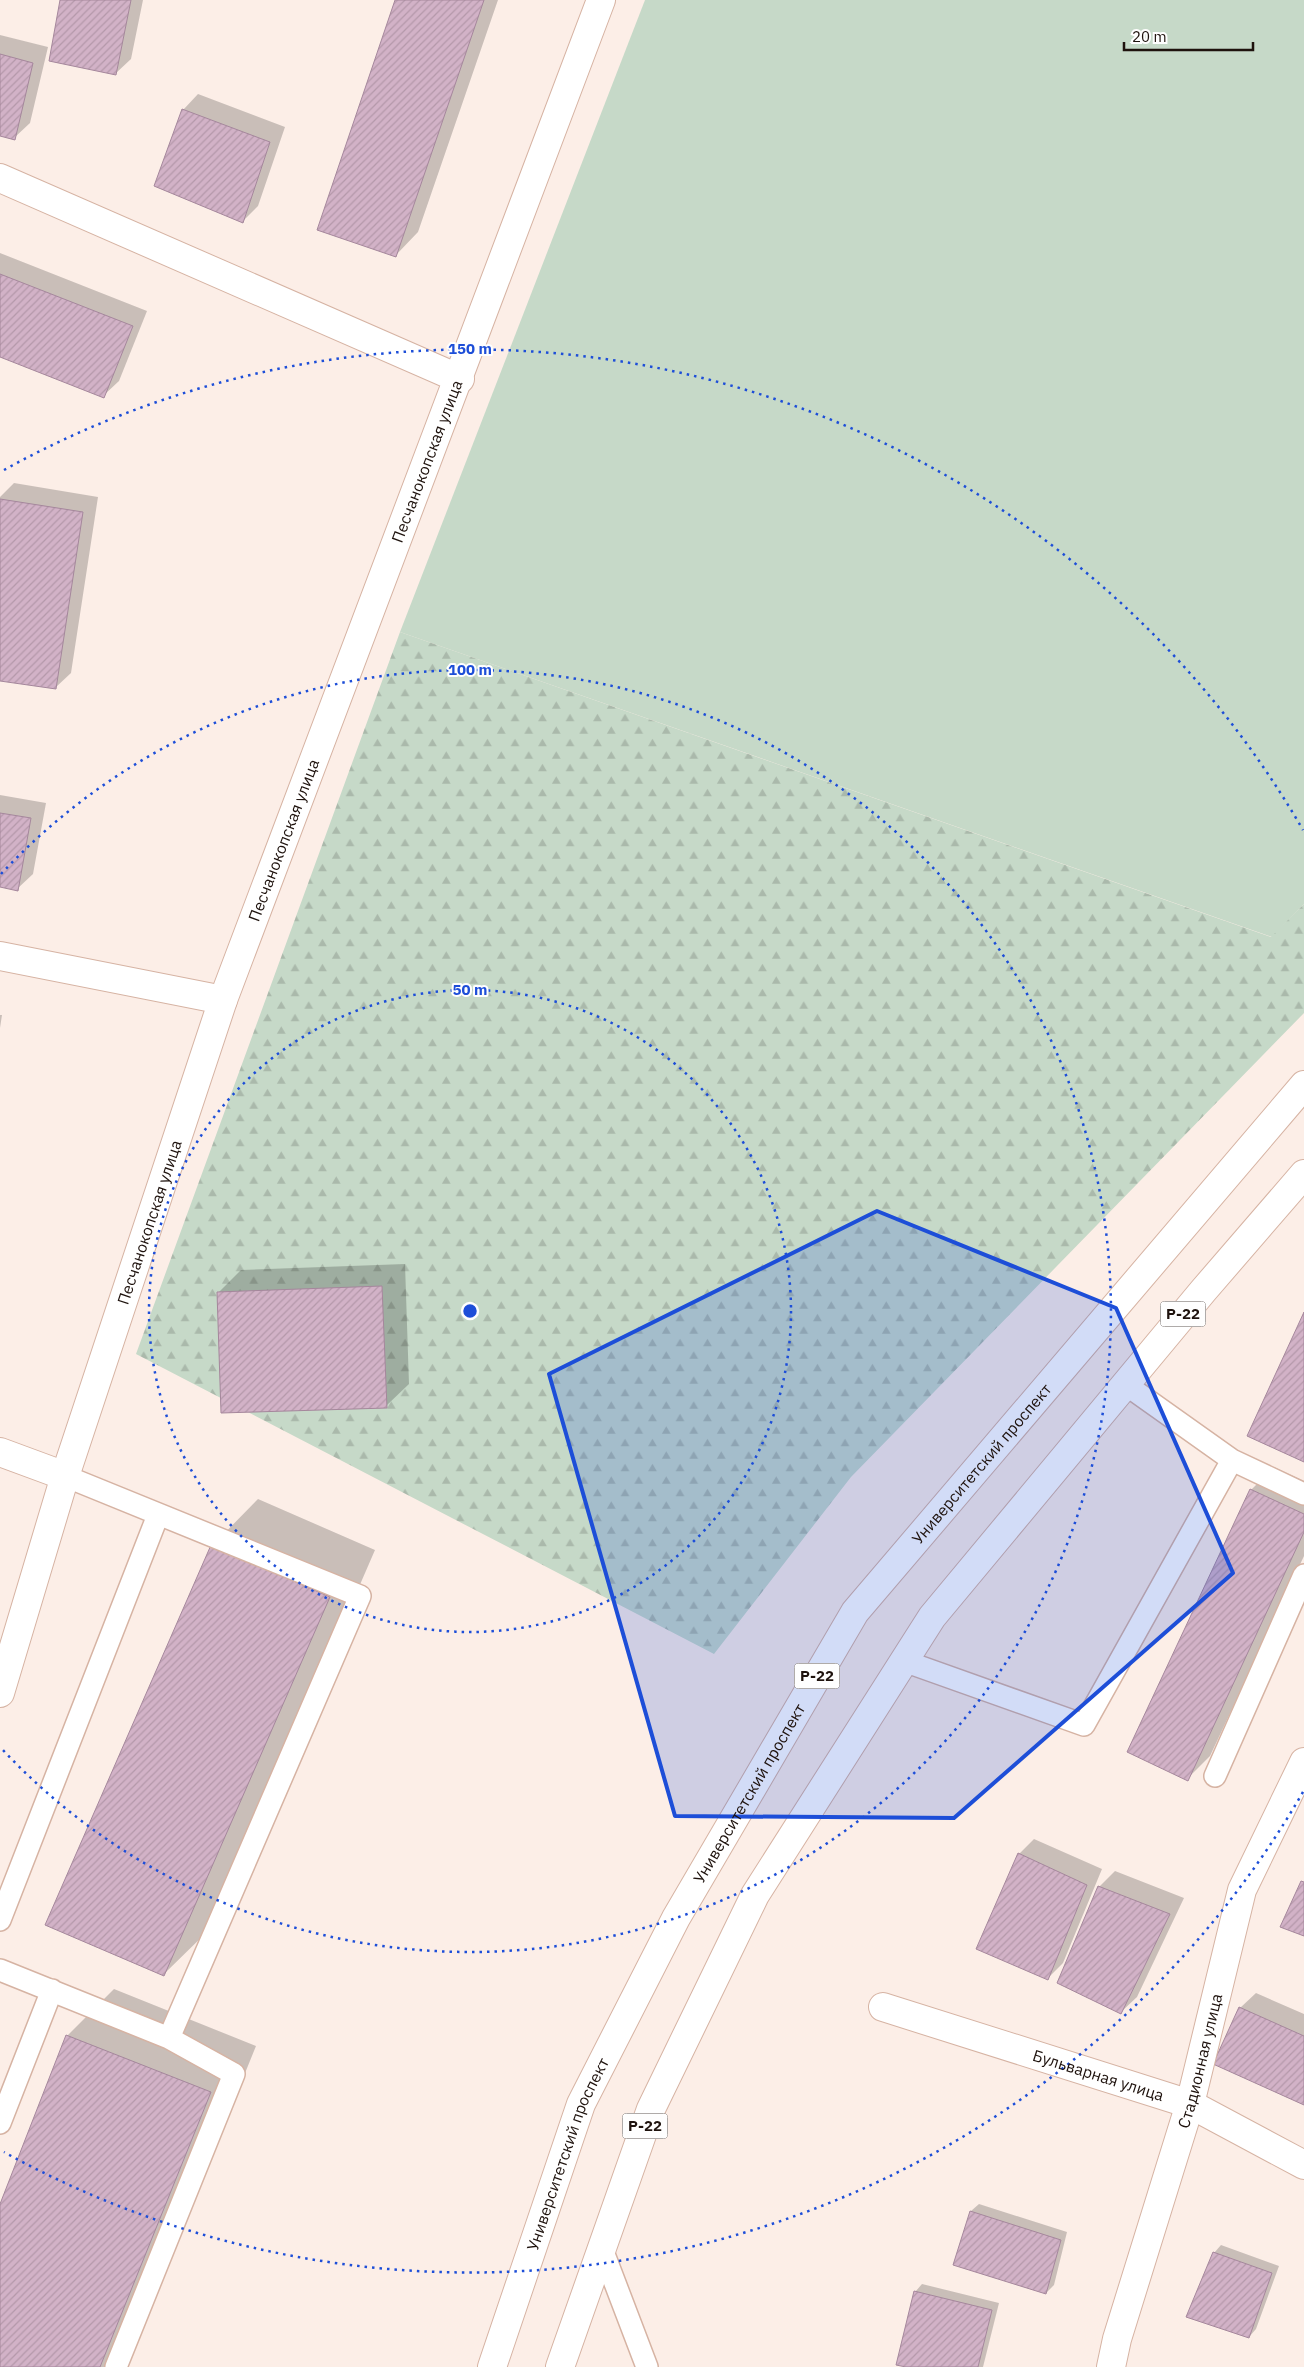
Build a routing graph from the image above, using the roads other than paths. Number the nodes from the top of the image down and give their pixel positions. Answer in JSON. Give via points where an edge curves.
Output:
{"nodes":[{"id":1,"x":602,"y":0,"type":"edge"},
{"id":2,"x":0,"y":178,"type":"edge"},
{"id":3,"x":460,"y":379,"type":"junction"},
{"id":4,"x":0,"y":956,"type":"edge"},
{"id":5,"x":223,"y":1000,"type":"junction"},
{"id":6,"x":1304,"y":1085,"type":"edge"},
{"id":7,"x":1304,"y":1174,"type":"edge"},
{"id":8,"x":1125,"y":1384,"type":"junction"},
{"id":9,"x":0,"y":1452,"type":"edge"},
{"id":10,"x":1232,"y":1460,"type":"junction"},
{"id":11,"x":65,"y":1476,"type":"junction"},
{"id":12,"x":1304,"y":1494,"type":"edge"},
{"id":13,"x":158,"y":1514,"type":"junction"},
{"id":14,"x":1304,"y":1575,"type":"edge"},
{"id":15,"x":904,"y":1661,"type":"junction"},
{"id":16,"x":0,"y":1693,"type":"edge"},
{"id":17,"x":1304,"y":1762,"type":"edge"},
{"id":18,"x":1215,"y":1776,"type":"dead end"},
{"id":19,"x":0,"y":1920,"type":"edge"},
{"id":20,"x":0,"y":1970,"type":"edge"},
{"id":21,"x":52,"y":1990,"type":"junction"},
{"id":22,"x":884,"y":2007,"type":"dead end"},
{"id":23,"x":169,"y":2038,"type":"junction"},
{"id":24,"x":1190,"y":2104,"type":"junction"},
{"id":25,"x":0,"y":2123,"type":"edge"},
{"id":26,"x":1304,"y":2165,"type":"edge"},
{"id":27,"x":602,"y":2249,"type":"junction"},
{"id":28,"x":116,"y":2367,"type":"edge"},
{"id":29,"x":492,"y":2367,"type":"edge"},
{"id":30,"x":560,"y":2367,"type":"edge"},
{"id":31,"x":647,"y":2367,"type":"edge"},
{"id":32,"x":1112,"y":2367,"type":"edge"}],
"edges":[{"from":1,"to":3,"type":"main road","name":"Песчанокопская улица"},
{"from":2,"to":3,"type":"main road"},
{"from":3,"to":5,"type":"main road","name":"Песчанокопская улица"},
{"from":4,"to":5,"type":"main road"},
{"from":5,"to":11,"type":"main road","name":"Песчанокопская улица"},
{"from":6,"to":29,"type":"main road","name":"Университетский проспект","number":"Р-22","via":[[855,1612],[676,1918],[581,2104]]},
{"from":7,"to":8,"type":"main road","number":"Р-22"},
{"from":8,"to":10,"type":"lane"},
{"from":8,"to":15,"type":"main road","number":"Р-22","via":[[932,1617]]},
{"from":9,"to":11,"type":"main road"},
{"from":10,"to":12,"type":"lane"},
{"from":10,"to":15,"type":"lane","via":[[1084,1725]]},
{"from":11,"to":13,"type":"lane"},
{"from":11,"to":16,"type":"main road","name":"Песчанокопская улица"},
{"from":13,"to":19,"type":"lane"},
{"from":13,"to":23,"type":"lane","via":[[360,1596]]},
{"from":14,"to":18,"type":"lane"},
{"from":15,"to":27,"type":"main road","number":"Р-22","via":[[756,1895],[651,2109]]},
{"from":17,"to":24,"type":"main road","name":"Стадионная улица","via":[[1242,1890]]},
{"from":20,"to":21,"type":"lane"},
{"from":21,"to":23,"type":"lane"},
{"from":21,"to":25,"type":"lane"},
{"from":22,"to":24,"type":"main road","name":"Бульварная улица"},
{"from":23,"to":28,"type":"lane","via":[[234,2074]]},
{"from":24,"to":26,"type":"main road","name":"Бульварная улица"},
{"from":24,"to":32,"type":"main road","name":"Стадионная улица","via":[[1117,2339]]},
{"from":27,"to":30,"type":"main road","number":"Р-22"},
{"from":27,"to":31,"type":"lane"}]}
